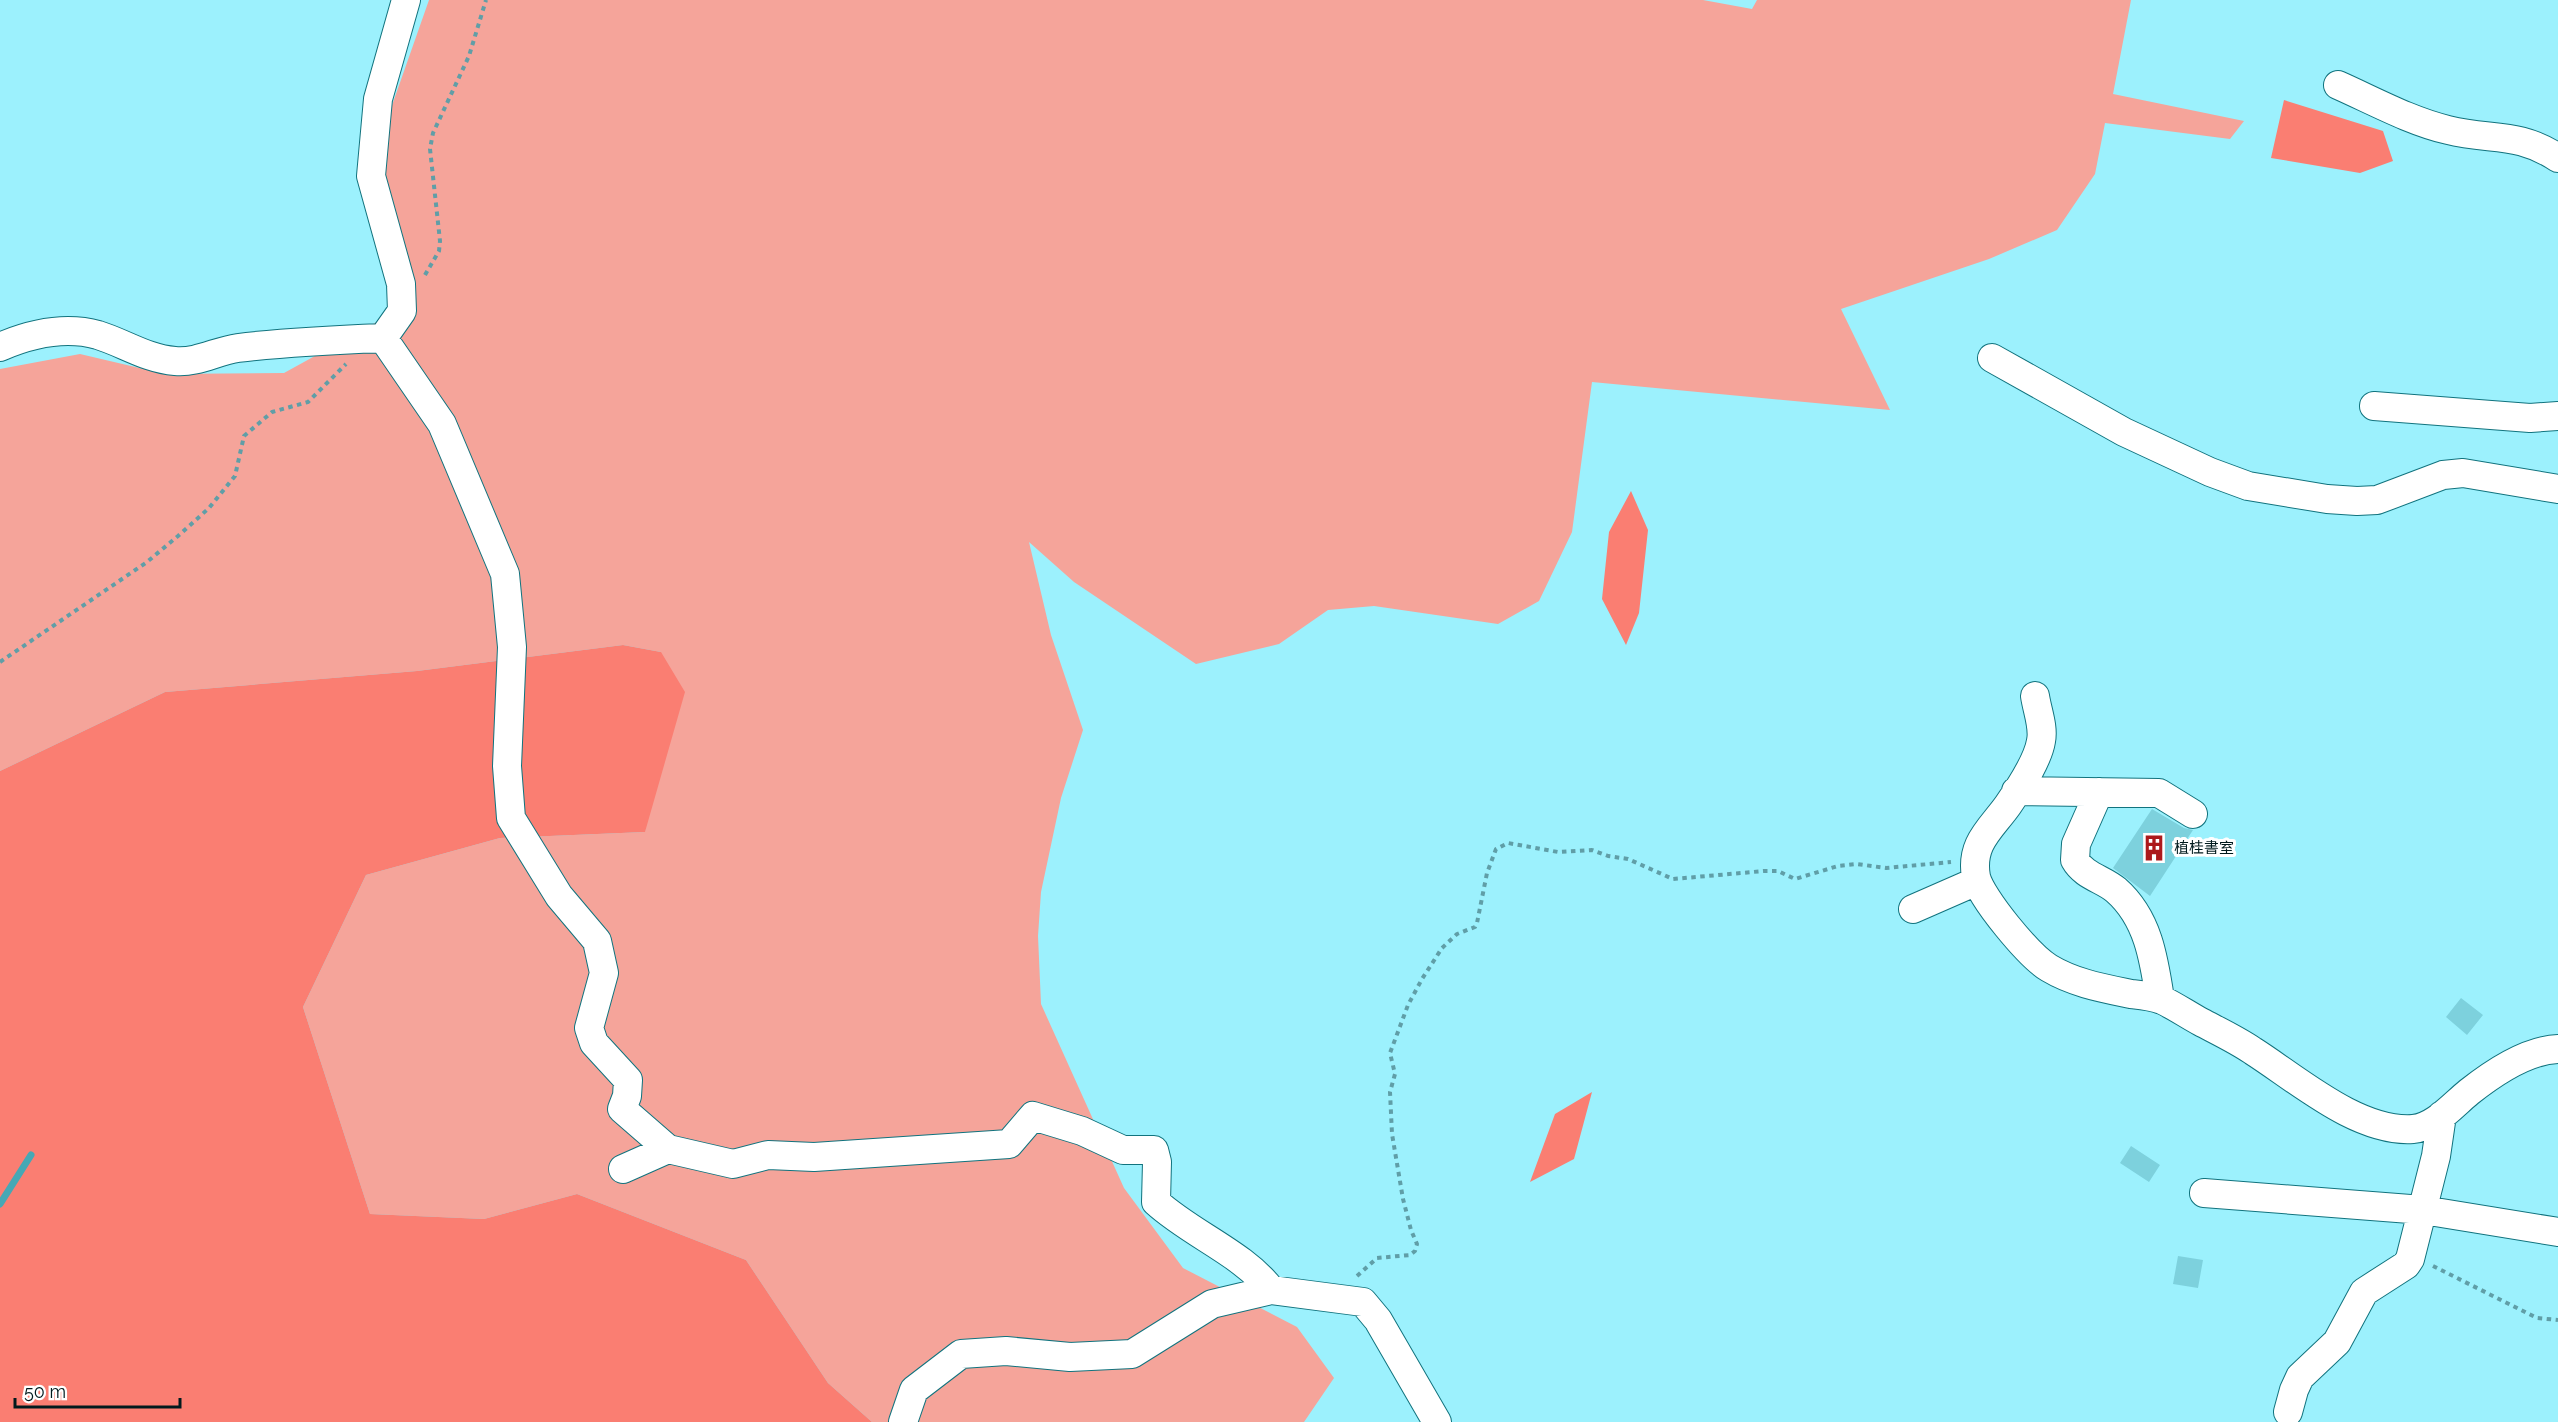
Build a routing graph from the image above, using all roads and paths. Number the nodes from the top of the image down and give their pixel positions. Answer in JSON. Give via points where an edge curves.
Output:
{"nodes":[{"id":1,"x":406,"y":0,"type":"edge"},
{"id":2,"x":486,"y":0,"type":"edge"},
{"id":3,"x":2338,"y":85,"type":"dead end"},
{"id":4,"x":2558,"y":158,"type":"edge"},
{"id":5,"x":402,"y":311,"type":"junction"},
{"id":6,"x":383,"y":338,"type":"junction"},
{"id":7,"x":0,"y":347,"type":"edge"},
{"id":8,"x":1992,"y":358,"type":"dead end"},
{"id":9,"x":348,"y":363,"type":"dead end"},
{"id":10,"x":2374,"y":406,"type":"dead end"},
{"id":11,"x":2558,"y":416,"type":"edge"},
{"id":12,"x":2558,"y":489,"type":"edge"},
{"id":13,"x":0,"y":662,"type":"edge"},
{"id":14,"x":2036,"y":696,"type":"dead end"},
{"id":15,"x":2016,"y":791,"type":"junction"},
{"id":16,"x":2099,"y":792,"type":"junction"},
{"id":17,"x":2193,"y":814,"type":"dead end"},
{"id":18,"x":1975,"y":882,"type":"junction"},
{"id":19,"x":1912,"y":909,"type":"dead end"},
{"id":20,"x":2160,"y":999,"type":"junction"},
{"id":21,"x":2558,"y":1049,"type":"edge"},
{"id":22,"x":2442,"y":1115,"type":"junction"},
{"id":23,"x":668,"y":1149,"type":"junction"},
{"id":24,"x":623,"y":1169,"type":"dead end"},
{"id":25,"x":2204,"y":1193,"type":"dead end"},
{"id":26,"x":2423,"y":1210,"type":"junction"},
{"id":27,"x":2558,"y":1232,"type":"edge"},
{"id":28,"x":2406,"y":1265,"type":"junction"},
{"id":29,"x":1271,"y":1290,"type":"junction"},
{"id":30,"x":1347,"y":1300,"type":"junction"},
{"id":31,"x":2558,"y":1320,"type":"edge"},
{"id":32,"x":2288,"y":1412,"type":"dead end"},
{"id":33,"x":903,"y":1422,"type":"edge"},
{"id":34,"x":1437,"y":1422,"type":"edge"}],
"edges":[{"from":1,"to":5,"type":"street","via":[[378,99],[371,176],[401,284]]},
{"from":2,"to":5,"type":"path","via":[[469,56],[431,141],[439,251]]},
{"from":3,"to":4,"type":"street","via":[[2419,122],[2451,131],[2520,140]]},
{"from":5,"to":6,"type":"street"},
{"from":6,"to":7,"type":"street","via":[[297,341],[234,349],[193,361],[154,357],[97,335],[70,331],[24,336]]},
{"from":6,"to":23,"type":"street","via":[[442,424],[505,574],[512,647],[507,766],[511,818],[559,896],[597,940],[604,973],[589,1028],[594,1043],[628,1080],[622,1109]]},
{"from":8,"to":12,"type":"street","via":[[2124,432],[2248,486],[2327,499],[2376,500],[2443,475],[2463,473]]},
{"from":9,"to":13,"type":"path","via":[[308,402],[272,412],[244,436],[236,476],[178,536],[147,562]]},
{"from":10,"to":11,"type":"street","via":[[2530,418]]},
{"from":14,"to":15,"type":"street","via":[[2041,744]]},
{"from":15,"to":16,"type":"street"},
{"from":15,"to":18,"type":"street","via":[[1982,837]]},
{"from":16,"to":17,"type":"street","via":[[2159,793]]},
{"from":16,"to":20,"type":"street","via":[[2076,844],[2075,860],[2083,870],[2115,889],[2138,916],[2155,965]]},
{"from":18,"to":19,"type":"street"},
{"from":18,"to":20,"type":"street","via":[[2009,930],[2049,968],[2074,981]]},
{"from":18,"to":30,"type":"path","via":[[1957,864],[1945,860],[1908,867],[1838,866],[1795,879],[1778,871],[1673,879],[1629,859],[1592,850],[1558,852],[1508,843],[1496,849],[1475,927],[1457,934],[1442,948],[1404,1014],[1390,1053],[1395,1074],[1390,1092],[1392,1134],[1416,1251],[1377,1258],[1347,1286]]},
{"from":20,"to":22,"type":"street","via":[[2361,1118],[2414,1129]]},
{"from":21,"to":22,"type":"street","via":[[2536,1053],[2496,1073]]},
{"from":22,"to":26,"type":"street"},
{"from":23,"to":24,"type":"street"},
{"from":23,"to":29,"type":"street","via":[[733,1164],[768,1155],[814,1157],[1009,1144],[1033,1116],[1082,1131],[1123,1150],[1154,1150],[1156,1202],[1174,1219],[1259,1275]]},
{"from":25,"to":26,"type":"street"},
{"from":26,"to":27,"type":"street"},
{"from":26,"to":28,"type":"street"},
{"from":28,"to":31,"type":"path","via":[[2427,1263],[2537,1318]]},
{"from":28,"to":32,"type":"street","via":[[2364,1292],[2337,1342],[2300,1377]]},
{"from":29,"to":30,"type":"street"},
{"from":29,"to":33,"type":"street","via":[[1212,1304],[1132,1354],[961,1354],[914,1390]]},
{"from":30,"to":34,"type":"street","via":[[1363,1302],[1378,1320]]}]}
